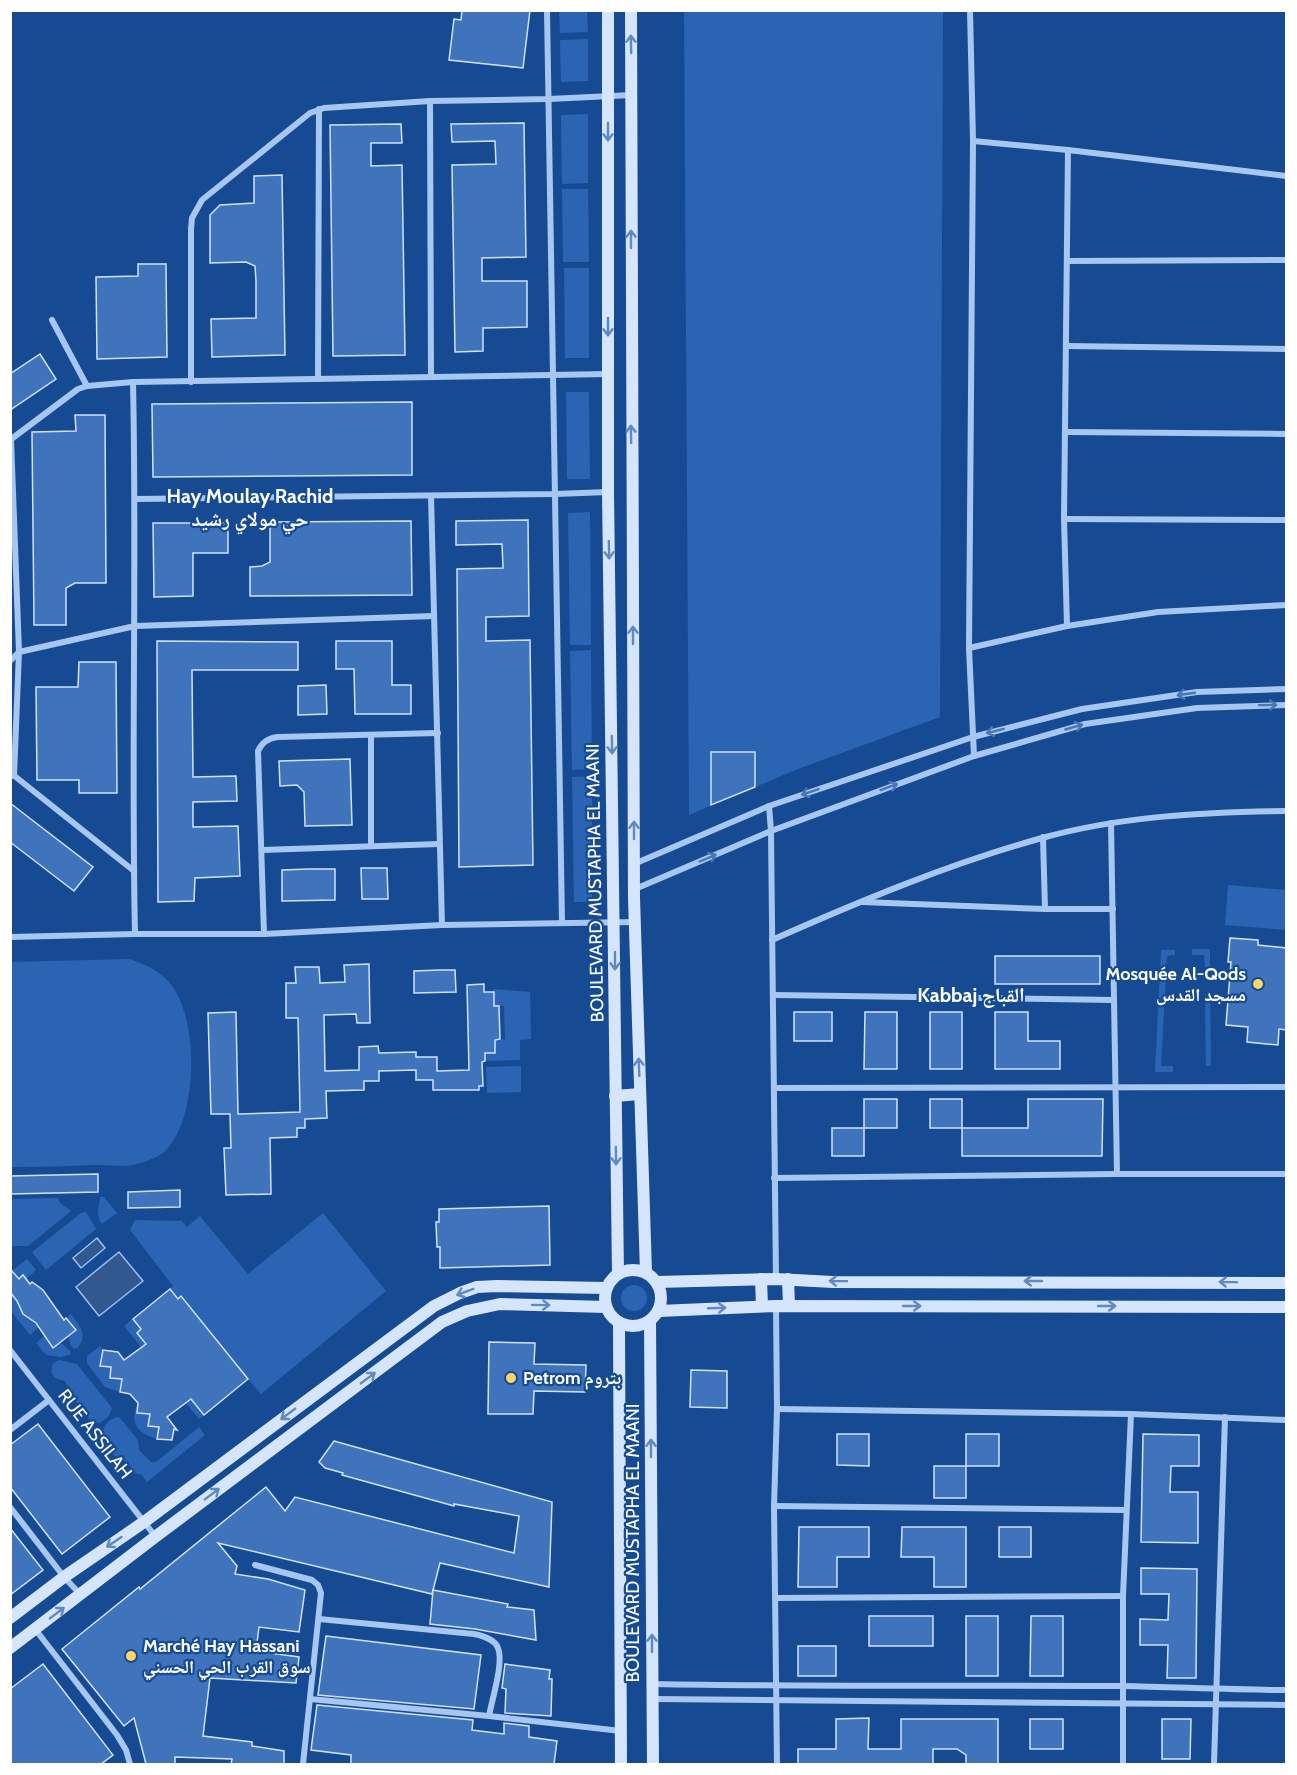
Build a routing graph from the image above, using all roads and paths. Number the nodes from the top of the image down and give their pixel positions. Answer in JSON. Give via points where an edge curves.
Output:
{"nodes":[{"id":1,"x":548,"y":10,"type":"edge"},
{"id":2,"x":608,"y":10,"type":"edge"},
{"id":3,"x":631,"y":10,"type":"edge"},
{"id":4,"x":970,"y":10,"type":"edge"},
{"id":5,"x":632,"y":95,"type":"junction"},
{"id":6,"x":608,"y":96,"type":"junction"},
{"id":7,"x":549,"y":99,"type":"junction"},
{"id":8,"x":430,"y":101,"type":"junction"},
{"id":9,"x":319,"y":109,"type":"junction"},
{"id":10,"x":973,"y":141,"type":"junction"},
{"id":11,"x":1068,"y":150,"type":"junction"},
{"id":12,"x":1287,"y":177,"type":"edge"},
{"id":13,"x":1287,"y":260,"type":"edge"},
{"id":14,"x":1068,"y":261,"type":"junction"},
{"id":15,"x":52,"y":320,"type":"dead end"},
{"id":16,"x":1066,"y":346,"type":"junction"},
{"id":17,"x":1287,"y":349,"type":"edge"},
{"id":18,"x":555,"y":373,"type":"junction"},
{"id":19,"x":608,"y":374,"type":"junction"},
{"id":20,"x":431,"y":378,"type":"junction"},
{"id":21,"x":318,"y":379,"type":"junction"},
{"id":22,"x":133,"y":382,"type":"junction"},
{"id":23,"x":191,"y":382,"type":"junction"},
{"id":24,"x":87,"y":386,"type":"junction"},
{"id":25,"x":1066,"y":432,"type":"junction"},
{"id":26,"x":1287,"y":434,"type":"edge"},
{"id":27,"x":11,"y":440,"type":"edge"},
{"id":28,"x":608,"y":492,"type":"junction"},
{"id":29,"x":555,"y":494,"type":"junction"},
{"id":30,"x":431,"y":496,"type":"junction"},
{"id":31,"x":136,"y":499,"type":"junction"},
{"id":32,"x":1064,"y":519,"type":"junction"},
{"id":33,"x":1287,"y":520,"type":"edge"},
{"id":34,"x":13,"y":574,"type":"edge"},
{"id":35,"x":1287,"y":605,"type":"edge"},
{"id":36,"x":434,"y":616,"type":"junction"},
{"id":37,"x":135,"y":626,"type":"junction"},
{"id":38,"x":1067,"y":626,"type":"junction"},
{"id":39,"x":969,"y":648,"type":"junction"},
{"id":40,"x":19,"y":652,"type":"junction"},
{"id":41,"x":10,"y":661,"type":"edge"},
{"id":42,"x":1287,"y":690,"type":"edge"},
{"id":43,"x":1287,"y":705,"type":"edge"},
{"id":44,"x":438,"y":733,"type":"junction"},
{"id":45,"x":371,"y":735,"type":"junction"},
{"id":46,"x":973,"y":737,"type":"junction"},
{"id":47,"x":974,"y":756,"type":"junction"},
{"id":48,"x":12,"y":775,"type":"edge"},
{"id":49,"x":769,"y":806,"type":"junction"},
{"id":50,"x":1287,"y":811,"type":"edge"},
{"id":51,"x":1111,"y":823,"type":"junction"},
{"id":52,"x":771,"y":831,"type":"junction"},
{"id":53,"x":1043,"y":837,"type":"junction"},
{"id":54,"x":439,"y":844,"type":"junction"},
{"id":55,"x":371,"y":846,"type":"junction"},
{"id":56,"x":262,"y":850,"type":"junction"},
{"id":57,"x":634,"y":864,"type":"junction"},
{"id":58,"x":134,"y":871,"type":"junction"},
{"id":59,"x":634,"y":889,"type":"junction"},
{"id":60,"x":859,"y":902,"type":"junction"},
{"id":61,"x":1045,"y":909,"type":"junction"},
{"id":62,"x":1113,"y":909,"type":"junction"},
{"id":63,"x":615,"y":922,"type":"junction"},
{"id":64,"x":635,"y":922,"type":"junction"},
{"id":65,"x":562,"y":923,"type":"junction"},
{"id":66,"x":442,"y":924,"type":"junction"},
{"id":67,"x":135,"y":934,"type":"junction"},
{"id":68,"x":264,"y":934,"type":"junction"},
{"id":69,"x":10,"y":937,"type":"edge"},
{"id":70,"x":772,"y":940,"type":"junction"},
{"id":71,"x":774,"y":995,"type":"junction"},
{"id":72,"x":1114,"y":1000,"type":"junction"},
{"id":73,"x":1116,"y":1087,"type":"junction"},
{"id":74,"x":1287,"y":1087,"type":"edge"},
{"id":75,"x":774,"y":1088,"type":"junction"},
{"id":76,"x":640,"y":1094,"type":"junction"},
{"id":77,"x":615,"y":1095,"type":"junction"},
{"id":78,"x":1118,"y":1174,"type":"junction"},
{"id":79,"x":1287,"y":1174,"type":"edge"},
{"id":80,"x":774,"y":1178,"type":"junction"},
{"id":81,"x":646,"y":1272,"type":"junction"},
{"id":82,"x":618,"y":1274,"type":"junction"},
{"id":83,"x":761,"y":1279,"type":"junction"},
{"id":84,"x":782,"y":1279,"type":"junction"},
{"id":85,"x":657,"y":1282,"type":"junction"},
{"id":86,"x":1287,"y":1283,"type":"edge"},
{"id":87,"x":607,"y":1288,"type":"junction"},
{"id":88,"x":762,"y":1306,"type":"junction"},
{"id":89,"x":783,"y":1306,"type":"junction"},
{"id":90,"x":606,"y":1307,"type":"junction"},
{"id":91,"x":1287,"y":1307,"type":"edge"},
{"id":92,"x":659,"y":1311,"type":"junction"},
{"id":93,"x":650,"y":1321,"type":"junction"},
{"id":94,"x":619,"y":1323,"type":"junction"},
{"id":95,"x":10,"y":1350,"type":"edge"},
{"id":96,"x":50,"y":1400,"type":"junction"},
{"id":97,"x":777,"y":1409,"type":"junction"},
{"id":98,"x":1131,"y":1414,"type":"junction"},
{"id":99,"x":1225,"y":1417,"type":"junction"},
{"id":100,"x":1287,"y":1420,"type":"edge"},
{"id":101,"x":10,"y":1430,"type":"edge"},
{"id":102,"x":774,"y":1506,"type":"junction"},
{"id":103,"x":10,"y":1507,"type":"edge"},
{"id":104,"x":1126,"y":1510,"type":"junction"},
{"id":105,"x":144,"y":1522,"type":"junction"},
{"id":106,"x":155,"y":1537,"type":"junction"},
{"id":107,"x":255,"y":1564,"type":"dead end"},
{"id":108,"x":64,"y":1577,"type":"junction"},
{"id":109,"x":81,"y":1595,"type":"junction"},
{"id":110,"x":1123,"y":1596,"type":"junction"},
{"id":111,"x":776,"y":1599,"type":"junction"},
{"id":112,"x":10,"y":1618,"type":"edge"},
{"id":113,"x":319,"y":1619,"type":"junction"},
{"id":114,"x":35,"y":1629,"type":"junction"},
{"id":115,"x":10,"y":1648,"type":"edge"},
{"id":116,"x":653,"y":1684,"type":"junction"},
{"id":117,"x":1124,"y":1686,"type":"junction"},
{"id":118,"x":777,"y":1687,"type":"junction"},
{"id":119,"x":960,"y":1687,"type":"junction"},
{"id":120,"x":1216,"y":1690,"type":"junction"},
{"id":121,"x":1287,"y":1690,"type":"edge"},
{"id":122,"x":310,"y":1699,"type":"junction"},
{"id":123,"x":653,"y":1699,"type":"junction"},
{"id":124,"x":777,"y":1701,"type":"junction"},
{"id":125,"x":1124,"y":1702,"type":"junction"},
{"id":126,"x":961,"y":1703,"type":"junction"},
{"id":127,"x":1216,"y":1704,"type":"junction"},
{"id":128,"x":1287,"y":1705,"type":"edge"},
{"id":129,"x":489,"y":1716,"type":"junction"},
{"id":130,"x":621,"y":1731,"type":"junction"},
{"id":131,"x":130,"y":1764,"type":"edge"},
{"id":132,"x":303,"y":1764,"type":"edge"},
{"id":133,"x":621,"y":1764,"type":"edge"},
{"id":134,"x":653,"y":1764,"type":"edge"},
{"id":135,"x":777,"y":1764,"type":"edge"},
{"id":136,"x":1123,"y":1764,"type":"edge"},
{"id":137,"x":1214,"y":1764,"type":"edge"}],
"edges":[{"from":1,"to":7,"type":"street"},
{"from":2,"to":6,"type":"street","name":"BOULEVARD MUSTAPHA EL MAANI"},
{"from":5,"to":3,"type":"street","one_way":true},
{"from":4,"to":10,"type":"street"},
{"from":5,"to":6,"type":"street"},
{"from":57,"to":5,"type":"street","one_way":true},
{"from":6,"to":7,"type":"street"},
{"from":6,"to":19,"type":"street","name":"BOULEVARD MUSTAPHA EL MAANI","one_way":true},
{"from":7,"to":8,"type":"street"},
{"from":7,"to":18,"type":"street"},
{"from":8,"to":9,"type":"street"},
{"from":8,"to":20,"type":"street"},
{"from":9,"to":21,"type":"street"},
{"from":9,"to":23,"type":"street","via":[[211,192],[196,209],[191,229]]},
{"from":10,"to":11,"type":"street"},
{"from":10,"to":39,"type":"street"},
{"from":11,"to":12,"type":"street"},
{"from":11,"to":14,"type":"street"},
{"from":13,"to":14,"type":"street"},
{"from":14,"to":16,"type":"street"},
{"from":15,"to":24,"type":"street"},
{"from":16,"to":17,"type":"street"},
{"from":16,"to":25,"type":"street"},
{"from":18,"to":19,"type":"street"},
{"from":18,"to":20,"type":"street"},
{"from":18,"to":29,"type":"street"},
{"from":19,"to":28,"type":"street","name":"BOULEVARD MUSTAPHA EL MAANI"},
{"from":20,"to":21,"type":"street"},
{"from":21,"to":23,"type":"street"},
{"from":22,"to":23,"type":"street"},
{"from":22,"to":24,"type":"street"},
{"from":22,"to":31,"type":"street"},
{"from":24,"to":27,"type":"street"},
{"from":25,"to":26,"type":"street"},
{"from":25,"to":32,"type":"street"},
{"from":27,"to":34,"type":"street"},
{"from":28,"to":29,"type":"street"},
{"from":28,"to":63,"type":"street","name":"BOULEVARD MUSTAPHA EL MAANI","one_way":true},
{"from":29,"to":30,"type":"street"},
{"from":29,"to":65,"type":"street"},
{"from":30,"to":31,"type":"street"},
{"from":30,"to":36,"type":"street"},
{"from":31,"to":37,"type":"street"},
{"from":32,"to":33,"type":"street"},
{"from":32,"to":38,"type":"street"},
{"from":34,"to":40,"type":"street"},
{"from":35,"to":38,"type":"street","via":[[1158,612]]},
{"from":36,"to":37,"type":"street"},
{"from":36,"to":44,"type":"street"},
{"from":37,"to":40,"type":"street"},
{"from":37,"to":58,"type":"street"},
{"from":38,"to":39,"type":"street"},
{"from":39,"to":46,"type":"street"},
{"from":40,"to":41,"type":"street"},
{"from":40,"to":48,"type":"street"},
{"from":42,"to":46,"type":"street","one_way":true,"via":[[1197,692],[1082,709]]},
{"from":47,"to":43,"type":"street","one_way":true,"via":[[1085,724],[1197,708]]},
{"from":44,"to":45,"type":"street"},
{"from":44,"to":54,"type":"street"},
{"from":45,"to":55,"type":"street"},
{"from":45,"to":56,"type":"street","via":[[278,737],[261,745],[258,751]]},
{"from":46,"to":47,"type":"street"},
{"from":46,"to":49,"type":"street","one_way":true},
{"from":52,"to":47,"type":"street","one_way":true},
{"from":48,"to":58,"type":"street"},
{"from":49,"to":52,"type":"street"},
{"from":49,"to":57,"type":"street"},
{"from":50,"to":51,"type":"street","via":[[1209,812]]},
{"from":51,"to":53,"type":"street"},
{"from":51,"to":62,"type":"street"},
{"from":59,"to":52,"type":"street","one_way":true},
{"from":52,"to":70,"type":"street"},
{"from":53,"to":60,"type":"street"},
{"from":53,"to":61,"type":"street"},
{"from":54,"to":55,"type":"street"},
{"from":54,"to":66,"type":"street"},
{"from":55,"to":56,"type":"street"},
{"from":56,"to":68,"type":"street"},
{"from":57,"to":59,"type":"street"},
{"from":58,"to":67,"type":"street"},
{"from":59,"to":64,"type":"street"},
{"from":60,"to":61,"type":"street"},
{"from":60,"to":70,"type":"street"},
{"from":61,"to":62,"type":"street"},
{"from":62,"to":72,"type":"street"},
{"from":63,"to":64,"type":"street"},
{"from":63,"to":65,"type":"street"},
{"from":63,"to":77,"type":"street","name":"BOULEVARD MUSTAPHA EL MAANI","one_way":true},
{"from":76,"to":64,"type":"street","one_way":true},
{"from":65,"to":66,"type":"street"},
{"from":66,"to":68,"type":"street"},
{"from":67,"to":68,"type":"street"},
{"from":67,"to":69,"type":"street"},
{"from":70,"to":71,"type":"street"},
{"from":71,"to":72,"type":"street"},
{"from":71,"to":75,"type":"street"},
{"from":72,"to":73,"type":"street"},
{"from":73,"to":74,"type":"street"},
{"from":73,"to":75,"type":"street"},
{"from":73,"to":78,"type":"street"},
{"from":75,"to":80,"type":"street"},
{"from":76,"to":77,"type":"street"},
{"from":76,"to":81,"type":"street"},
{"from":77,"to":82,"type":"street","name":"BOULEVARD MUSTAPHA EL MAANI","one_way":true},
{"from":78,"to":79,"type":"street"},
{"from":78,"to":80,"type":"street"},
{"from":80,"to":84,"type":"street"},
{"from":81,"to":82,"type":"street"},
{"from":81,"to":85,"type":"street"},
{"from":82,"to":87,"type":"street"},
{"from":83,"to":84,"type":"street"},
{"from":83,"to":85,"type":"street"},
{"from":83,"to":88,"type":"street"},
{"from":86,"to":84,"type":"street","one_way":true},
{"from":84,"to":89,"type":"street"},
{"from":85,"to":92,"type":"street","via":[[662,1299]]},
{"from":87,"to":90,"type":"street"},
{"from":87,"to":105,"type":"street","one_way":true,"via":[[477,1287],[434,1306]]},
{"from":88,"to":89,"type":"street"},
{"from":92,"to":88,"type":"street","one_way":true},
{"from":89,"to":91,"type":"street","one_way":true},
{"from":89,"to":97,"type":"street"},
{"from":90,"to":94,"type":"street"},
{"from":106,"to":90,"type":"street","one_way":true,"via":[[442,1322],[500,1304]]},
{"from":92,"to":93,"type":"street"},
{"from":93,"to":94,"type":"street","via":[[634,1327]]},
{"from":116,"to":93,"type":"street","name":"BOULEVARD MUSTAPHA EL MAANI","one_way":true},
{"from":94,"to":130,"type":"street","name":"BOULEVARD MUSTAPHA EL MAANI"},
{"from":95,"to":96,"type":"street","name":"RUE ASSILAH"},
{"from":96,"to":101,"type":"street"},
{"from":96,"to":105,"type":"street","name":"RUE ASSILAH"},
{"from":97,"to":98,"type":"street"},
{"from":97,"to":102,"type":"street"},
{"from":98,"to":99,"type":"street"},
{"from":98,"to":104,"type":"street"},
{"from":99,"to":100,"type":"street"},
{"from":99,"to":120,"type":"street"},
{"from":102,"to":104,"type":"street"},
{"from":102,"to":111,"type":"street"},
{"from":103,"to":108,"type":"street"},
{"from":104,"to":110,"type":"street"},
{"from":105,"to":106,"type":"street","name":"RUE ASSILAH"},
{"from":105,"to":108,"type":"street","one_way":true},
{"from":106,"to":109,"type":"street"},
{"from":107,"to":113,"type":"street","via":[[318,1585]]},
{"from":108,"to":109,"type":"street"},
{"from":108,"to":112,"type":"street"},
{"from":114,"to":109,"type":"street","one_way":true},
{"from":110,"to":111,"type":"street"},
{"from":110,"to":117,"type":"street"},
{"from":111,"to":118,"type":"street"},
{"from":113,"to":122,"type":"street"},
{"from":113,"to":129,"type":"street","via":[[474,1634],[491,1640],[498,1647],[500,1659]]},
{"from":114,"to":115,"type":"street"},
{"from":114,"to":131,"type":"street","via":[[117,1735]]},
{"from":116,"to":118,"type":"street"},
{"from":116,"to":123,"type":"street","name":"BOULEVARD MUSTAPHA EL MAANI"},
{"from":117,"to":119,"type":"street"},
{"from":117,"to":120,"type":"street"},
{"from":117,"to":125,"type":"street"},
{"from":118,"to":119,"type":"street"},
{"from":118,"to":124,"type":"street"},
{"from":119,"to":126,"type":"street"},
{"from":120,"to":121,"type":"street"},
{"from":120,"to":127,"type":"street"},
{"from":122,"to":129,"type":"street"},
{"from":122,"to":132,"type":"street"},
{"from":123,"to":124,"type":"street"},
{"from":123,"to":134,"type":"street","name":"BOULEVARD MUSTAPHA EL MAANI"},
{"from":124,"to":126,"type":"street"},
{"from":124,"to":135,"type":"street"},
{"from":125,"to":126,"type":"street"},
{"from":125,"to":127,"type":"street"},
{"from":125,"to":136,"type":"street"},
{"from":127,"to":128,"type":"street"},
{"from":127,"to":137,"type":"street"},
{"from":129,"to":130,"type":"street"},
{"from":130,"to":133,"type":"street","name":"BOULEVARD MUSTAPHA EL MAANI"}]}
